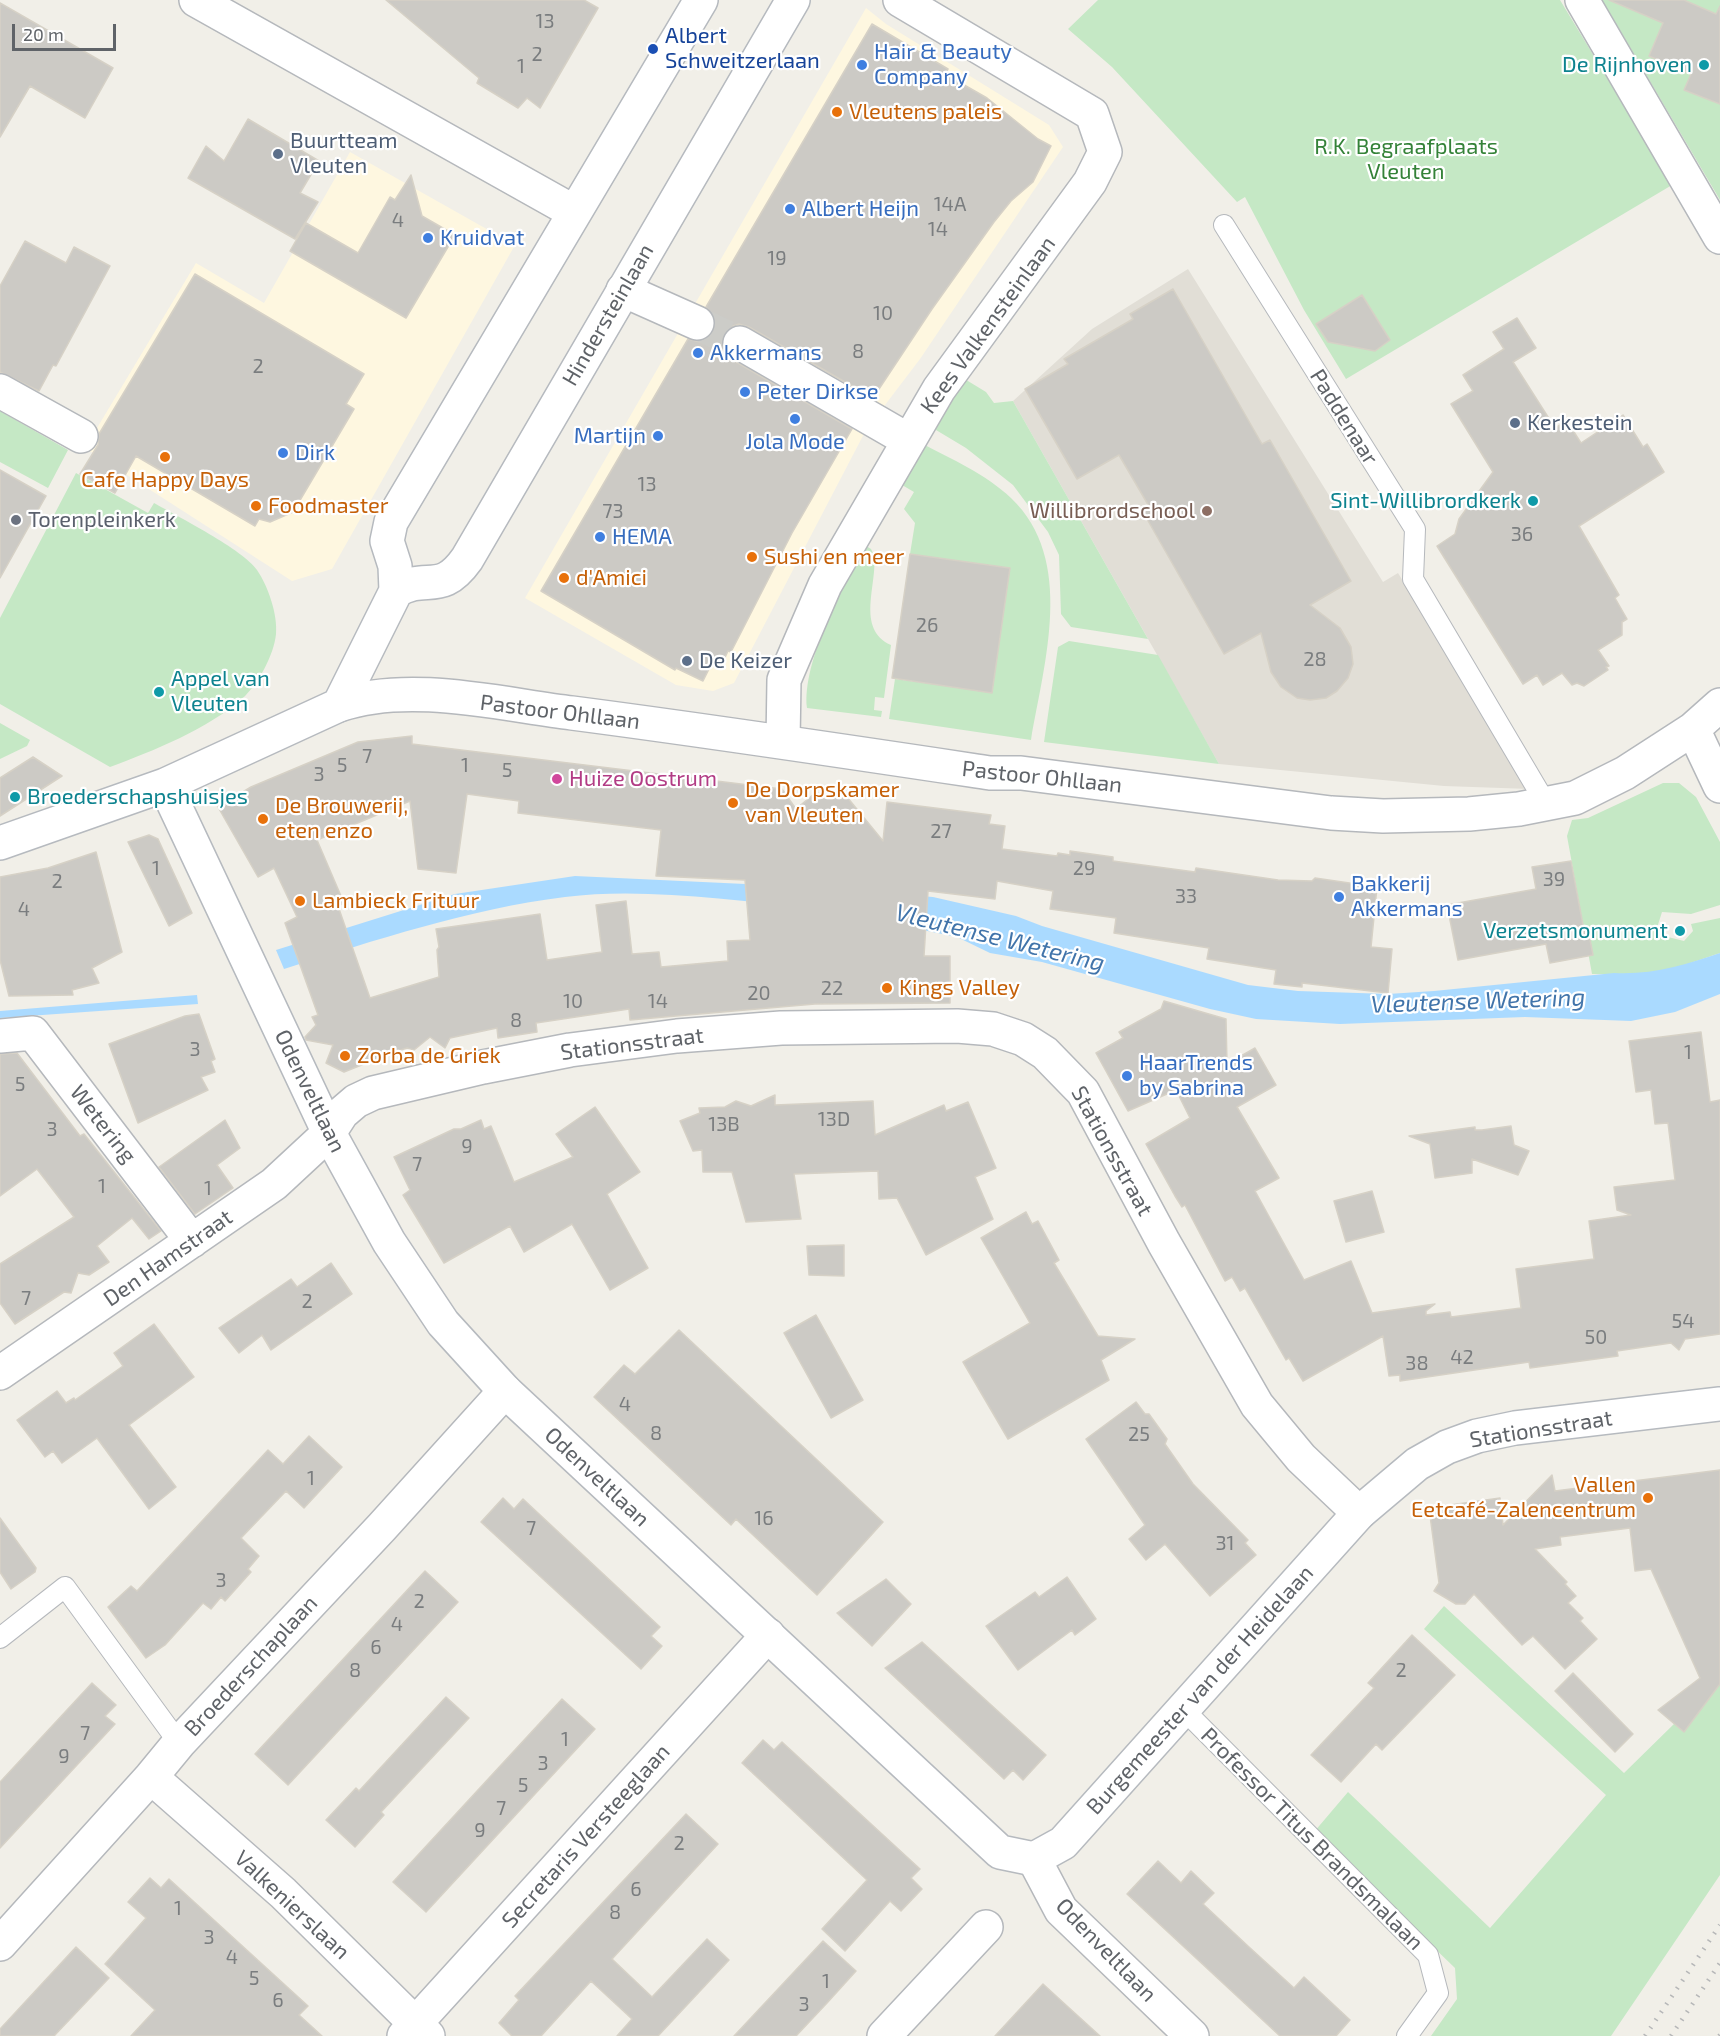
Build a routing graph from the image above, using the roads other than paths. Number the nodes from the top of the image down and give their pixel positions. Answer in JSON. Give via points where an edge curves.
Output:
{"nodes":[{"id":1,"x":701,"y":0,"type":"edge"},
{"id":2,"x":793,"y":0,"type":"edge"},
{"id":3,"x":900,"y":0,"type":"edge"},
{"id":4,"x":1582,"y":0,"type":"edge"},
{"id":5,"x":211,"y":4,"type":"edge"},
{"id":6,"x":574,"y":212,"type":"junction"},
{"id":7,"x":1224,"y":225,"type":"dead end"},
{"id":8,"x":1720,"y":237,"type":"edge"},
{"id":9,"x":623,"y":290,"type":"junction"},
{"id":10,"x":696,"y":323,"type":"tunnel mouth"},
{"id":11,"x":740,"y":344,"type":"tunnel mouth"},
{"id":12,"x":0,"y":392,"type":"edge"},
{"id":13,"x":81,"y":436,"type":"dead end"},
{"id":14,"x":908,"y":440,"type":"junction"},
{"id":15,"x":396,"y":591,"type":"junction"},
{"id":16,"x":339,"y":705,"type":"junction"},
{"id":17,"x":1720,"y":705,"type":"edge"},
{"id":18,"x":1693,"y":729,"type":"junction"},
{"id":19,"x":783,"y":742,"type":"junction"},
{"id":20,"x":165,"y":785,"type":"junction"},
{"id":21,"x":1720,"y":786,"type":"edge"},
{"id":22,"x":1545,"y":802,"type":"junction"},
{"id":23,"x":0,"y":843,"type":"edge"},
{"id":24,"x":0,"y":1036,"type":"edge"},
{"id":25,"x":329,"y":1133,"type":"junction"},
{"id":26,"x":192,"y":1241,"type":"junction"},
{"id":27,"x":2,"y":1369,"type":"edge"},
{"id":28,"x":505,"y":1390,"type":"junction"},
{"id":29,"x":1720,"y":1404,"type":"edge"},
{"id":30,"x":1359,"y":1513,"type":"junction"},
{"id":31,"x":768,"y":1635,"type":"junction"},
{"id":32,"x":0,"y":1638,"type":"edge"},
{"id":33,"x":1182,"y":1708,"type":"junction"},
{"id":34,"x":179,"y":1743,"type":"junction"},
{"id":35,"x":152,"y":1777,"type":"junction"},
{"id":36,"x":1034,"y":1859,"type":"junction"},
{"id":37,"x":986,"y":1927,"type":"dead end"},
{"id":38,"x":0,"y":1944,"type":"edge"},
{"id":39,"x":416,"y":2032,"type":"edge"},
{"id":40,"x":884,"y":2036,"type":"edge"},
{"id":41,"x":1192,"y":2036,"type":"edge"},
{"id":42,"x":1407,"y":2036,"type":"edge"}],
"edges":[{"from":1,"to":6,"type":"street"},
{"from":2,"to":9,"type":"street","name":"Hindersteinlaan"},
{"from":3,"to":14,"type":"street","name":"Kees Valkensteinlaan","via":[[1092,114],[1105,152],[1090,182],[939,389]]},
{"from":4,"to":8,"type":"street"},
{"from":5,"to":6,"type":"street"},
{"from":6,"to":15,"type":"street","via":[[391,522],[387,541],[396,566]]},
{"from":7,"to":22,"type":"lane","name":"Paddenaar","via":[[1415,529],[1413,579]]},
{"from":9,"to":10,"type":"street"},
{"from":9,"to":15,"type":"street","name":"Hindersteinlaan","via":[[457,573],[439,583],[407,584]]},
{"from":11,"to":14,"type":"street"},
{"from":12,"to":13,"type":"street"},
{"from":14,"to":19,"type":"street","name":"Kees Valkensteinlaan","via":[[825,585],[784,680]]},
{"from":15,"to":16,"type":"street"},
{"from":16,"to":19,"type":"street","name":"Pastoor Ohllaan","via":[[382,695],[435,696]]},
{"from":16,"to":20,"type":"street"},
{"from":17,"to":18,"type":"street","name":"Pastoor Ohllaan"},
{"from":18,"to":21,"type":"street"},
{"from":18,"to":22,"type":"street","name":"Pastoor Ohllaan","via":[[1625,773],[1575,798]]},
{"from":19,"to":22,"type":"street","name":"Pastoor Ohllaan","via":[[990,773],[1021,773],[1331,813],[1469,814]]},
{"from":20,"to":23,"type":"street"},
{"from":20,"to":25,"type":"street","name":"Odenveltlaan"},
{"from":24,"to":26,"type":"street","name":"Wetering","via":[[33,1033]]},
{"from":25,"to":26,"type":"street","name":"Den Hamstraat","via":[[274,1184]]},
{"from":25,"to":28,"type":"street","name":"Odenveltlaan","via":[[389,1242],[443,1323]]},
{"from":25,"to":30,"type":"street","name":"Stationsstraat","via":[[342,1113],[373,1094],[494,1065],[667,1037],[781,1028],[957,1026],[993,1029],[1023,1039],[1045,1053],[1083,1092],[1257,1405],[1301,1458]]},
{"from":26,"to":27,"type":"street","name":"Den Hamstraat"},
{"from":28,"to":31,"type":"street","name":"Odenveltlaan"},
{"from":28,"to":34,"type":"street","name":"Broederschaplaan"},
{"from":29,"to":30,"type":"street","name":"Stationsstraat","via":[[1477,1436],[1417,1464]]},
{"from":30,"to":33,"type":"street","name":"Burgemeester van der Heidelaan"},
{"from":31,"to":36,"type":"street","name":"Odenveltlaan","via":[[1000,1852]]},
{"from":31,"to":39,"type":"street","name":"Secretaris Versteeglaan"},
{"from":32,"to":34,"type":"lane","via":[[65,1587]]},
{"from":33,"to":36,"type":"street","name":"Burgemeester van der Heidelaan","via":[[1064,1843]]},
{"from":33,"to":42,"type":"lane","name":"Professor Titus Brandsmalaan","via":[[1428,1955],[1438,1993]]},
{"from":34,"to":35,"type":"street","name":"Broederschaplaan"},
{"from":35,"to":38,"type":"street","name":"Broederschaplaan"},
{"from":35,"to":39,"type":"street","name":"Valkenierslaan","via":[[283,1893]]},
{"from":36,"to":41,"type":"street","name":"Odenveltlaan","via":[[1061,1910]]},
{"from":37,"to":40,"type":"street"}]}
